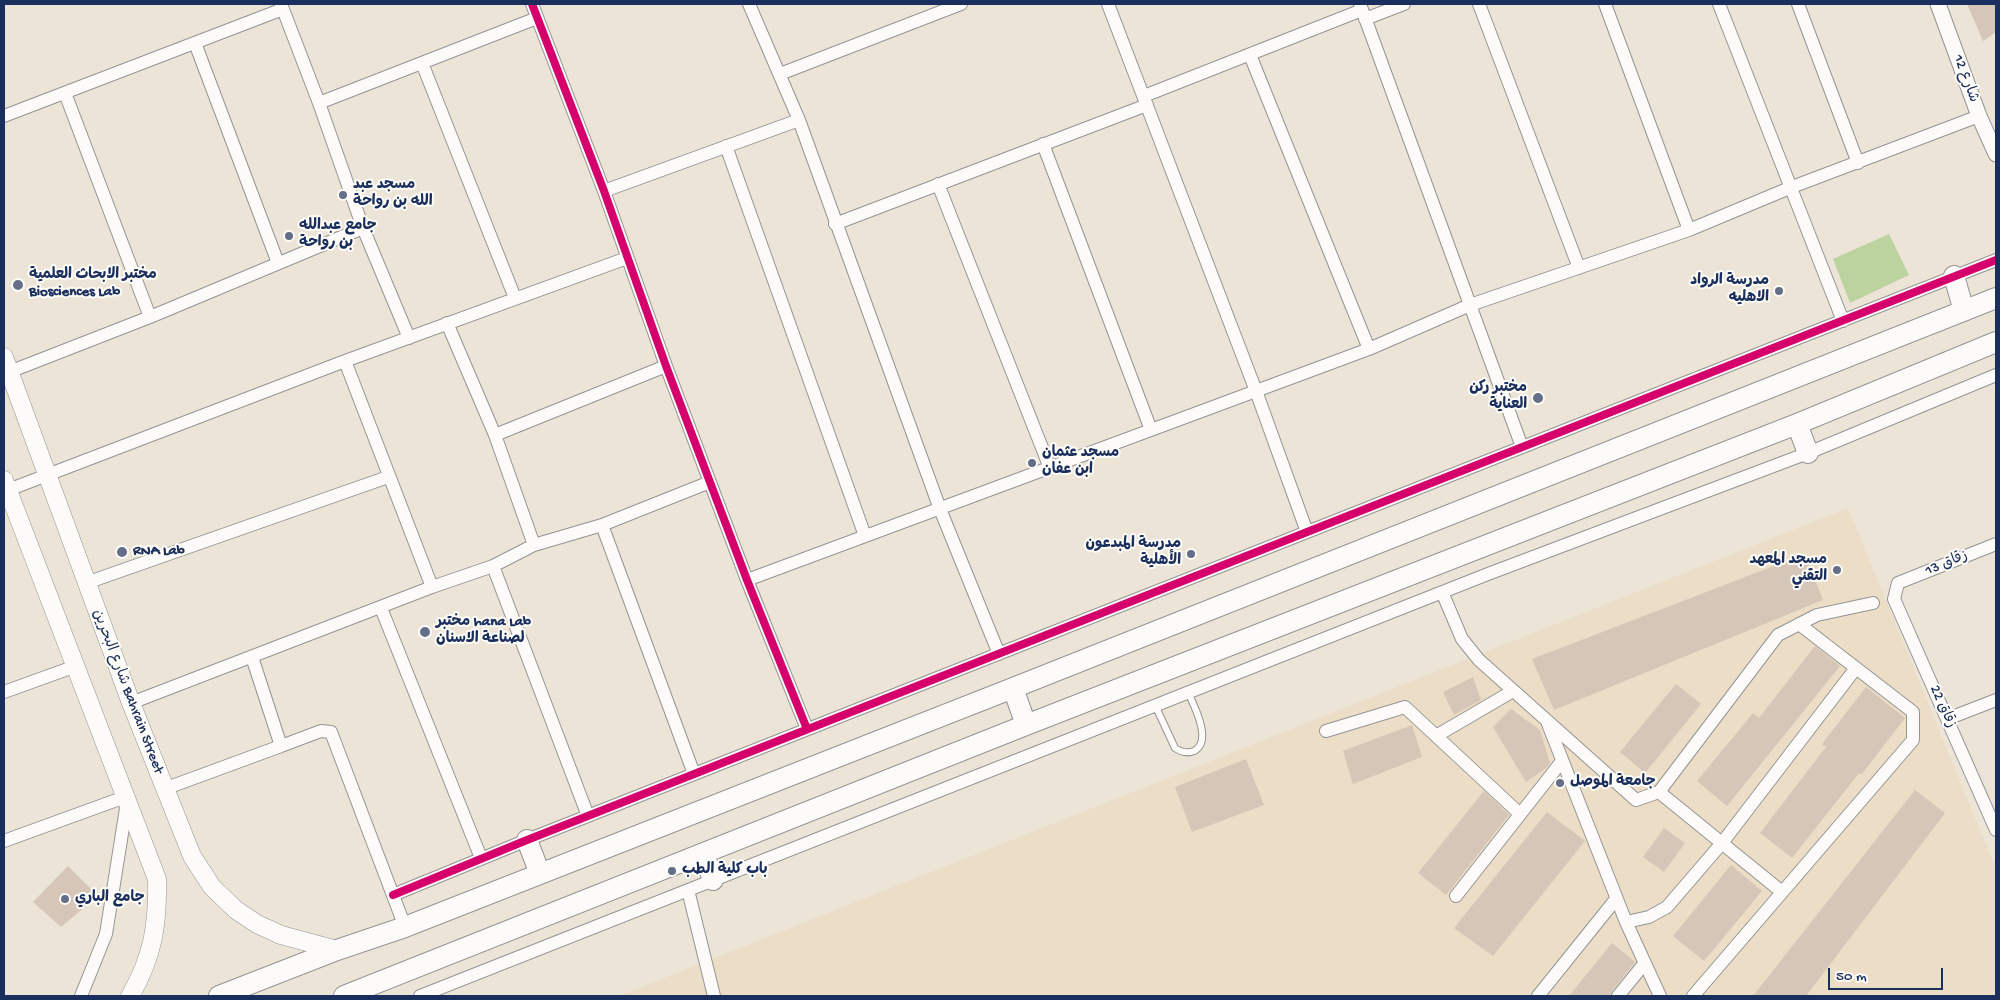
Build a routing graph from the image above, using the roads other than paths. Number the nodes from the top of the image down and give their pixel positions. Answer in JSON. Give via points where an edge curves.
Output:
{"nodes":[{"id":1,"x":532,"y":4,"type":"edge"},
{"id":2,"x":749,"y":4,"type":"edge"},
{"id":3,"x":961,"y":4,"type":"edge"},
{"id":4,"x":1108,"y":4,"type":"edge"},
{"id":5,"x":1404,"y":4,"type":"edge"},
{"id":6,"x":1479,"y":4,"type":"edge"},
{"id":7,"x":1606,"y":4,"type":"edge"},
{"id":8,"x":1719,"y":4,"type":"edge"},
{"id":9,"x":1798,"y":4,"type":"edge"},
{"id":10,"x":1938,"y":4,"type":"edge"},
{"id":11,"x":282,"y":6,"type":"edge"},
{"id":12,"x":1362,"y":11,"type":"edge"},
{"id":13,"x":538,"y":18,"type":"junction"},
{"id":14,"x":195,"y":43,"type":"junction"},
{"id":15,"x":1250,"y":55,"type":"junction"},
{"id":16,"x":422,"y":63,"type":"junction"},
{"id":17,"x":780,"y":74,"type":"junction"},
{"id":18,"x":65,"y":93,"type":"junction"},
{"id":19,"x":1145,"y":101,"type":"junction"},
{"id":20,"x":319,"y":102,"type":"junction"},
{"id":21,"x":4,"y":116,"type":"edge"},
{"id":22,"x":1979,"y":116,"type":"junction"},
{"id":23,"x":798,"y":120,"type":"junction"},
{"id":24,"x":1043,"y":144,"type":"junction"},
{"id":25,"x":726,"y":146,"type":"junction"},
{"id":26,"x":1996,"y":154,"type":"edge"},
{"id":27,"x":1858,"y":163,"type":"junction"},
{"id":28,"x":938,"y":184,"type":"junction"},
{"id":29,"x":1792,"y":187,"type":"junction"},
{"id":30,"x":604,"y":191,"type":"junction"},
{"id":31,"x":835,"y":224,"type":"junction"},
{"id":32,"x":363,"y":228,"type":"junction"},
{"id":33,"x":1689,"y":230,"type":"junction"},
{"id":34,"x":627,"y":258,"type":"junction"},
{"id":35,"x":1996,"y":260,"type":"edge"},
{"id":36,"x":278,"y":263,"type":"junction"},
{"id":37,"x":1579,"y":268,"type":"junction"},
{"id":38,"x":1954,"y":276,"type":"junction"},
{"id":39,"x":515,"y":298,"type":"junction"},
{"id":40,"x":1996,"y":298,"type":"edge"},
{"id":41,"x":1470,"y":305,"type":"junction"},
{"id":42,"x":1964,"y":311,"type":"junction"},
{"id":43,"x":150,"y":317,"type":"junction"},
{"id":44,"x":1843,"y":320,"type":"junction"},
{"id":45,"x":447,"y":323,"type":"junction"},
{"id":46,"x":409,"y":338,"type":"junction"},
{"id":47,"x":1996,"y":342,"type":"edge"},
{"id":48,"x":1369,"y":349,"type":"junction"},
{"id":49,"x":345,"y":361,"type":"junction"},
{"id":50,"x":7,"y":364,"type":"edge"},
{"id":51,"x":666,"y":366,"type":"junction"},
{"id":52,"x":1996,"y":376,"type":"edge"},
{"id":53,"x":1256,"y":391,"type":"junction"},
{"id":54,"x":1797,"y":424,"type":"junction"},
{"id":55,"x":1152,"y":430,"type":"junction"},
{"id":56,"x":495,"y":435,"type":"junction"},
{"id":57,"x":1522,"y":447,"type":"junction"},
{"id":58,"x":1808,"y":453,"type":"junction"},
{"id":59,"x":1050,"y":468,"type":"junction"},
{"id":60,"x":48,"y":475,"type":"junction"},
{"id":61,"x":388,"y":477,"type":"junction"},
{"id":62,"x":710,"y":482,"type":"junction"},
{"id":63,"x":6,"y":485,"type":"edge"},
{"id":64,"x":940,"y":509,"type":"junction"},
{"id":65,"x":602,"y":525,"type":"junction"},
{"id":66,"x":1307,"y":532,"type":"junction"},
{"id":67,"x":865,"y":536,"type":"junction"},
{"id":68,"x":1996,"y":544,"type":"edge"},
{"id":69,"x":534,"y":545,"type":"junction"},
{"id":70,"x":493,"y":566,"type":"junction"},
{"id":71,"x":747,"y":580,"type":"junction"},
{"id":72,"x":86,"y":583,"type":"junction"},
{"id":73,"x":1898,"y":583,"type":"joint"},
{"id":74,"x":432,"y":588,"type":"junction"},
{"id":75,"x":1442,"y":592,"type":"junction"},
{"id":76,"x":1873,"y":603,"type":"dead end"},
{"id":77,"x":381,"y":608,"type":"junction"},
{"id":78,"x":1799,"y":624,"type":"junction"},
{"id":79,"x":999,"y":654,"type":"junction"},
{"id":80,"x":252,"y":658,"type":"junction"},
{"id":81,"x":76,"y":666,"type":"junction"},
{"id":82,"x":1856,"y":668,"type":"junction"},
{"id":83,"x":1013,"y":688,"type":"junction"},
{"id":84,"x":1513,"y":691,"type":"junction"},
{"id":85,"x":4,"y":692,"type":"edge"},
{"id":86,"x":1188,"y":692,"type":"junction"},
{"id":87,"x":1996,"y":700,"type":"edge"},
{"id":88,"x":131,"y":703,"type":"junction"},
{"id":89,"x":1155,"y":705,"type":"junction"},
{"id":90,"x":1947,"y":719,"type":"junction"},
{"id":91,"x":1547,"y":722,"type":"junction"},
{"id":92,"x":1026,"y":725,"type":"junction"},
{"id":93,"x":807,"y":729,"type":"junction"},
{"id":94,"x":1326,"y":731,"type":"dead end"},
{"id":95,"x":1436,"y":736,"type":"junction"},
{"id":96,"x":281,"y":746,"type":"junction"},
{"id":97,"x":1562,"y":761,"type":"junction"},
{"id":98,"x":694,"y":774,"type":"junction"},
{"id":99,"x":164,"y":789,"type":"junction"},
{"id":100,"x":1659,"y":792,"type":"junction"},
{"id":101,"x":126,"y":800,"type":"junction"},
{"id":102,"x":1520,"y":814,"type":"junction"},
{"id":103,"x":588,"y":816,"type":"junction"},
{"id":104,"x":1996,"y":830,"type":"edge"},
{"id":105,"x":528,"y":840,"type":"junction"},
{"id":106,"x":4,"y":841,"type":"edge"},
{"id":107,"x":1722,"y":843,"type":"junction"},
{"id":108,"x":704,"y":854,"type":"junction"},
{"id":109,"x":481,"y":858,"type":"junction"},
{"id":110,"x":540,"y":874,"type":"junction"},
{"id":111,"x":714,"y":880,"type":"junction"},
{"id":112,"x":688,"y":890,"type":"junction"},
{"id":113,"x":1782,"y":892,"type":"junction"},
{"id":114,"x":393,"y":894,"type":"junction"},
{"id":115,"x":1456,"y":896,"type":"dead end"},
{"id":116,"x":1616,"y":899,"type":"junction"},
{"id":117,"x":1626,"y":922,"type":"junction"},
{"id":118,"x":406,"y":927,"type":"junction"},
{"id":119,"x":338,"y":950,"type":"junction"},
{"id":120,"x":1644,"y":964,"type":"junction"},
{"id":121,"x":81,"y":996,"type":"edge"},
{"id":122,"x":130,"y":996,"type":"edge"},
{"id":123,"x":219,"y":996,"type":"edge"},
{"id":124,"x":344,"y":996,"type":"edge"},
{"id":125,"x":420,"y":996,"type":"edge"},
{"id":126,"x":714,"y":996,"type":"edge"},
{"id":127,"x":1538,"y":996,"type":"edge"},
{"id":128,"x":1618,"y":996,"type":"edge"},
{"id":129,"x":1660,"y":996,"type":"edge"},
{"id":130,"x":1693,"y":996,"type":"edge"}],
"edges":[{"from":1,"to":13,"type":"street"},
{"from":2,"to":17,"type":"street"},
{"from":3,"to":17,"type":"street"},
{"from":4,"to":19,"type":"street"},
{"from":5,"to":12,"type":"street"},
{"from":6,"to":37,"type":"street"},
{"from":7,"to":33,"type":"street"},
{"from":8,"to":29,"type":"street"},
{"from":9,"to":27,"type":"street"},
{"from":10,"to":22,"type":"street","name":"شارع 12"},
{"from":11,"to":14,"type":"street"},
{"from":11,"to":20,"type":"street"},
{"from":12,"to":15,"type":"street"},
{"from":12,"to":41,"type":"street"},
{"from":13,"to":16,"type":"street"},
{"from":13,"to":30,"type":"street"},
{"from":14,"to":18,"type":"street"},
{"from":14,"to":36,"type":"street"},
{"from":15,"to":19,"type":"street"},
{"from":15,"to":48,"type":"street"},
{"from":16,"to":20,"type":"street"},
{"from":16,"to":39,"type":"street"},
{"from":17,"to":23,"type":"street"},
{"from":18,"to":21,"type":"street"},
{"from":18,"to":43,"type":"street"},
{"from":19,"to":24,"type":"street"},
{"from":19,"to":53,"type":"street"},
{"from":20,"to":32,"type":"street"},
{"from":22,"to":26,"type":"street","name":"شارع 12"},
{"from":22,"to":27,"type":"street"},
{"from":23,"to":25,"type":"street"},
{"from":23,"to":31,"type":"street"},
{"from":24,"to":28,"type":"street"},
{"from":24,"to":55,"type":"street"},
{"from":25,"to":30,"type":"street"},
{"from":25,"to":67,"type":"street"},
{"from":27,"to":29,"type":"street"},
{"from":28,"to":31,"type":"street"},
{"from":28,"to":59,"type":"street"},
{"from":29,"to":33,"type":"street"},
{"from":29,"to":44,"type":"street"},
{"from":30,"to":34,"type":"street"},
{"from":31,"to":64,"type":"street"},
{"from":32,"to":36,"type":"street"},
{"from":32,"to":46,"type":"street"},
{"from":33,"to":37,"type":"street"},
{"from":34,"to":39,"type":"street"},
{"from":34,"to":51,"type":"street"},
{"from":35,"to":38,"type":"street"},
{"from":36,"to":43,"type":"street"},
{"from":37,"to":41,"type":"street"},
{"from":38,"to":42,"type":"highway"},
{"from":38,"to":44,"type":"street"},
{"from":39,"to":45,"type":"street"},
{"from":40,"to":42,"type":"highway"},
{"from":41,"to":48,"type":"street"},
{"from":41,"to":57,"type":"street"},
{"from":42,"to":83,"type":"highway"},
{"from":43,"to":50,"type":"street"},
{"from":44,"to":57,"type":"street"},
{"from":45,"to":46,"type":"street"},
{"from":45,"to":56,"type":"street"},
{"from":46,"to":49,"type":"street"},
{"from":47,"to":54,"type":"highway"},
{"from":48,"to":53,"type":"street"},
{"from":49,"to":60,"type":"street"},
{"from":49,"to":61,"type":"street"},
{"from":50,"to":60,"type":"main road","name":"شارع البحرين Bahrain Street"},
{"from":51,"to":56,"type":"street"},
{"from":51,"to":62,"type":"street"},
{"from":52,"to":58,"type":"street"},
{"from":53,"to":55,"type":"street"},
{"from":53,"to":66,"type":"street"},
{"from":54,"to":58,"type":"highway"},
{"from":54,"to":92,"type":"highway"},
{"from":55,"to":59,"type":"street"},
{"from":56,"to":69,"type":"street"},
{"from":57,"to":66,"type":"street"},
{"from":58,"to":75,"type":"street"},
{"from":59,"to":64,"type":"street"},
{"from":60,"to":63,"type":"street"},
{"from":60,"to":72,"type":"main road","name":"شارع البحرين Bahrain Street"},
{"from":61,"to":72,"type":"street"},
{"from":61,"to":74,"type":"street"},
{"from":62,"to":65,"type":"street"},
{"from":62,"to":71,"type":"street"},
{"from":63,"to":81,"type":"main road"},
{"from":64,"to":67,"type":"street"},
{"from":64,"to":79,"type":"street"},
{"from":65,"to":69,"type":"street"},
{"from":65,"to":98,"type":"street"},
{"from":66,"to":79,"type":"street"},
{"from":67,"to":71,"type":"street"},
{"from":68,"to":73,"type":"street","name":"زقاق 13"},
{"from":69,"to":70,"type":"street"},
{"from":70,"to":74,"type":"street"},
{"from":70,"to":103,"type":"street"},
{"from":71,"to":93,"type":"street"},
{"from":72,"to":88,"type":"main road","name":"شارع البحرين Bahrain Street"},
{"from":73,"to":90,"type":"street","name":"زقاق 22","via":[[1894,598]]},
{"from":74,"to":77,"type":"street"},
{"from":75,"to":84,"type":"street","via":[[1462,639],[1479,660]]},
{"from":75,"to":86,"type":"street"},
{"from":76,"to":78,"type":"street","via":[[1817,615]]},
{"from":77,"to":80,"type":"street"},
{"from":77,"to":109,"type":"street"},
{"from":78,"to":82,"type":"street"},
{"from":78,"to":100,"type":"street","via":[[1778,635]]},
{"from":79,"to":93,"type":"street"},
{"from":80,"to":88,"type":"street"},
{"from":80,"to":96,"type":"street"},
{"from":81,"to":85,"type":"street"},
{"from":81,"to":101,"type":"main road"},
{"from":82,"to":107,"type":"street"},
{"from":82,"to":113,"type":"street","via":[[1913,712],[1913,740]]},
{"from":83,"to":92,"type":"highway"},
{"from":83,"to":110,"type":"highway"},
{"from":84,"to":91,"type":"street"},
{"from":84,"to":95,"type":"street"},
{"from":86,"to":89,"type":"street"},
{"from":86,"to":89,"type":"lane","via":[[1204,735],[1200,747],[1194,751],[1187,753],[1175,748]]},
{"from":87,"to":90,"type":"street"},
{"from":88,"to":99,"type":"main road","name":"شارع البحرين Bahrain Street"},
{"from":89,"to":111,"type":"street"},
{"from":90,"to":104,"type":"street","name":"زقاق 22"},
{"from":91,"to":97,"type":"street"},
{"from":91,"to":100,"type":"street","via":[[1636,800]]},
{"from":92,"to":108,"type":"highway"},
{"from":93,"to":98,"type":"street"},
{"from":94,"to":95,"type":"street","via":[[1405,707]]},
{"from":95,"to":102,"type":"street"},
{"from":96,"to":99,"type":"street"},
{"from":96,"to":114,"type":"street","via":[[321,731],[331,732]]},
{"from":97,"to":102,"type":"street"},
{"from":97,"to":116,"type":"street"},
{"from":98,"to":103,"type":"street"},
{"from":99,"to":119,"type":"main road","name":"شارع البحرين Bahrain Street","via":[[192,856],[212,886],[236,910],[281,935]]},
{"from":100,"to":107,"type":"street"},
{"from":101,"to":106,"type":"street"},
{"from":101,"to":121,"type":"street","via":[[106,934]]},
{"from":101,"to":122,"type":"main road","via":[[157,879],[155,934],[149,958]]},
{"from":102,"to":115,"type":"street"},
{"from":103,"to":105,"type":"street"},
{"from":105,"to":109,"type":"street"},
{"from":105,"to":110,"type":"highway"},
{"from":107,"to":113,"type":"street"},
{"from":107,"to":117,"type":"street","via":[[1667,907],[1649,917]]},
{"from":108,"to":111,"type":"highway"},
{"from":108,"to":124,"type":"highway"},
{"from":109,"to":114,"type":"street"},
{"from":110,"to":118,"type":"highway"},
{"from":111,"to":112,"type":"street"},
{"from":112,"to":125,"type":"street"},
{"from":112,"to":126,"type":"street"},
{"from":113,"to":130,"type":"street"},
{"from":114,"to":118,"type":"street"},
{"from":116,"to":117,"type":"street"},
{"from":116,"to":127,"type":"street"},
{"from":117,"to":120,"type":"street"},
{"from":118,"to":119,"type":"highway"},
{"from":119,"to":123,"type":"highway"},
{"from":120,"to":128,"type":"street"},
{"from":120,"to":129,"type":"street"}]}
